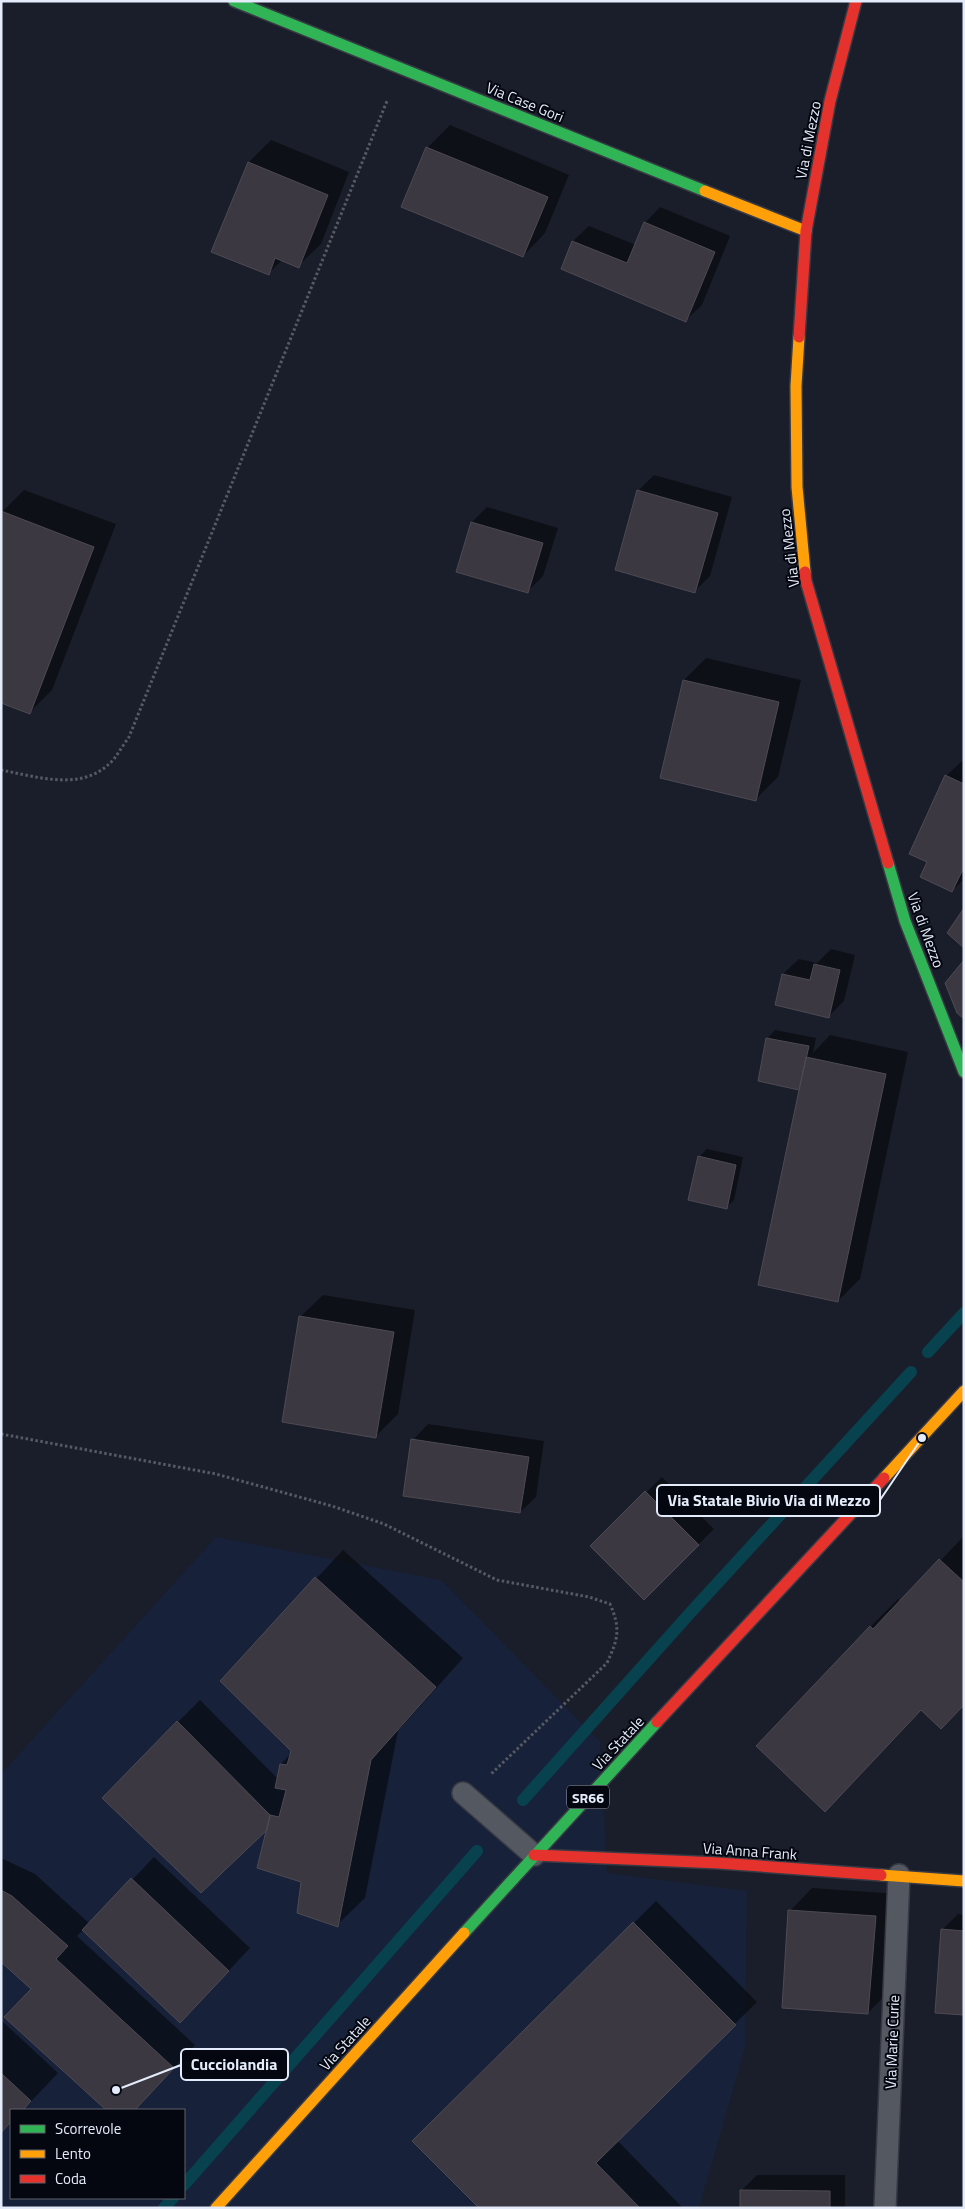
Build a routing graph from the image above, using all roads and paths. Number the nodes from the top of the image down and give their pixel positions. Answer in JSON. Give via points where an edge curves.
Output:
{"nodes":[{"id":1,"x":234,"y":1,"type":"edge"},
{"id":2,"x":856,"y":1,"type":"edge"},
{"id":3,"x":401,"y":68,"type":"junction"},
{"id":4,"x":806,"y":231,"type":"junction"},
{"id":5,"x":1,"y":770,"type":"edge"},
{"id":6,"x":964,"y":1072,"type":"edge"},
{"id":7,"x":964,"y":1391,"type":"edge"},
{"id":8,"x":1,"y":1434,"type":"edge"},
{"id":9,"x":466,"y":1796,"type":"joint"},
{"id":10,"x":534,"y":1855,"type":"junction"},
{"id":11,"x":898,"y":1875,"type":"junction"},
{"id":12,"x":964,"y":1882,"type":"edge"},
{"id":13,"x":216,"y":2208,"type":"edge"},
{"id":14,"x":885,"y":2208,"type":"edge"}],
"edges":[{"from":1,"to":3,"type":"street","name":"Via Case Gori"},
{"from":2,"to":4,"type":"street","name":"Via di Mezzo","via":[[830,101]]},
{"from":3,"to":4,"type":"street","name":"Via Case Gori"},
{"from":3,"to":5,"type":"path","via":[[130,737],[112,760],[87,778],[62,781]]},
{"from":4,"to":6,"type":"street","name":"Via di Mezzo","via":[[796,386],[797,487],[806,581],[905,921]]},
{"from":7,"to":10,"type":"street","name":"Via Statale","number":"SR66"},
{"from":8,"to":9,"type":"path","via":[[216,1474],[332,1506],[384,1524],[497,1580],[610,1604],[618,1622],[616,1642],[607,1663]]},
{"from":9,"to":10,"type":"lane"},
{"from":10,"to":11,"type":"street","name":"Via Anna Frank"},
{"from":10,"to":13,"type":"street","name":"Via Statale","number":"SR66"},
{"from":11,"to":12,"type":"street","name":"Via Anna Frank"},
{"from":11,"to":14,"type":"lane","name":"Via Marie Curie"}]}
